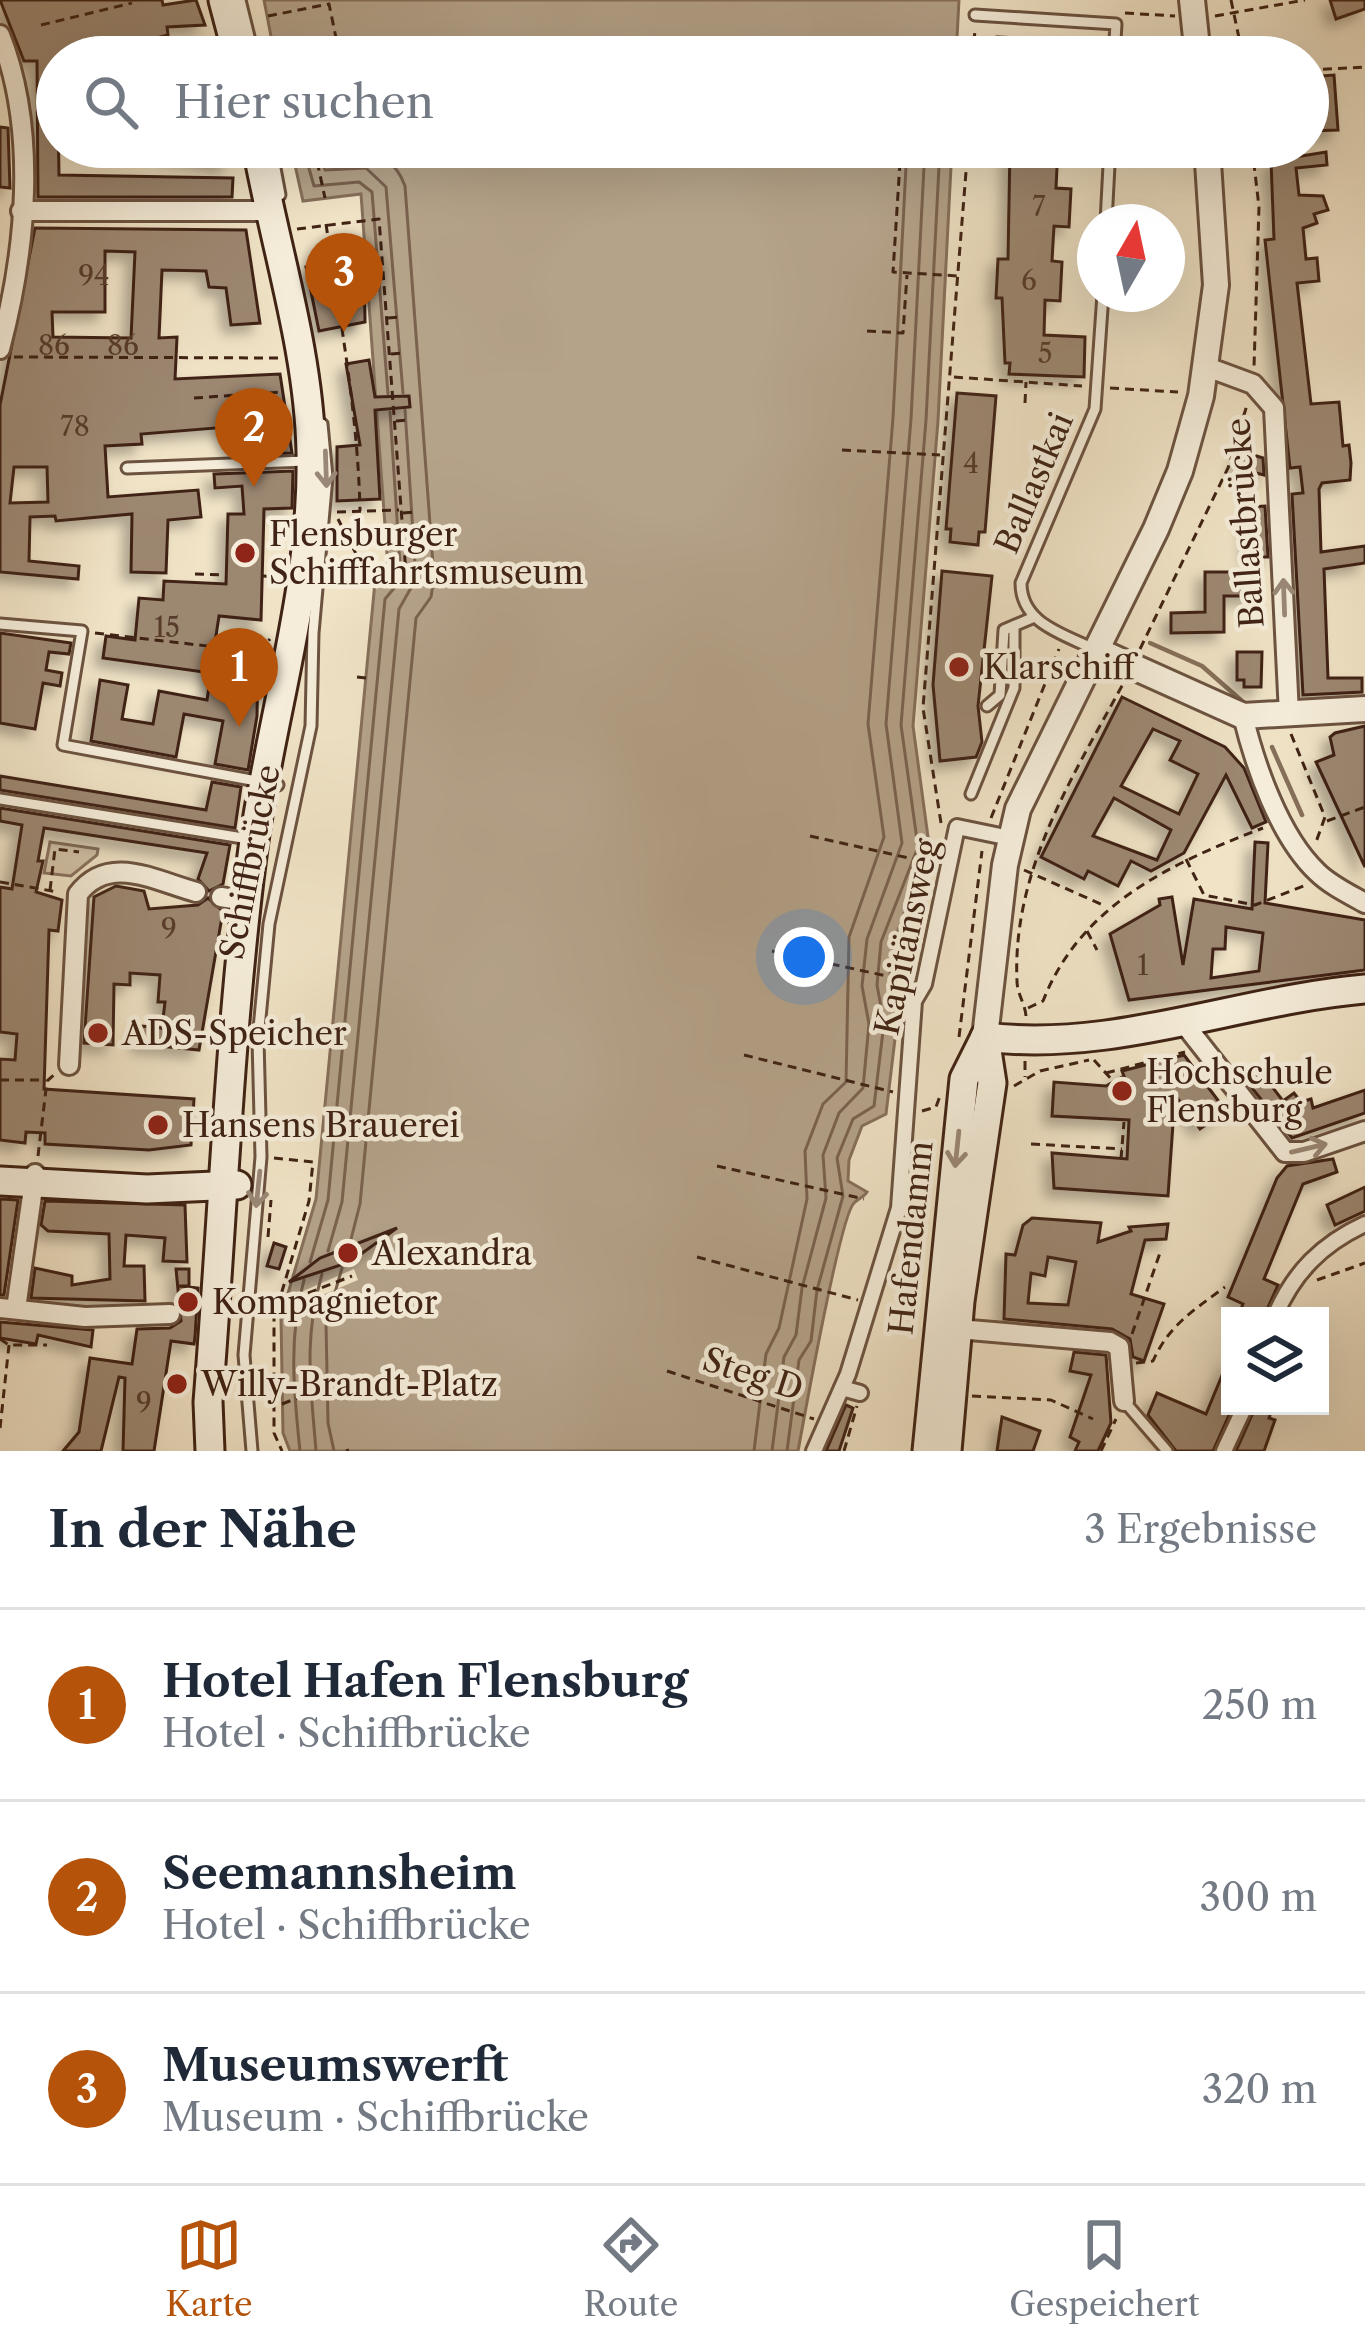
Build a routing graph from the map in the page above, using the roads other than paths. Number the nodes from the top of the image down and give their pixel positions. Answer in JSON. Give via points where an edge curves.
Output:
{"nodes":[{"id":1,"x":223,"y":0,"type":"edge"},
{"id":2,"x":240,"y":0,"type":"edge"},
{"id":3,"x":975,"y":15,"type":"dead end"},
{"id":4,"x":0,"y":35,"type":"edge"},
{"id":5,"x":232,"y":36,"type":"edge"},
{"id":6,"x":249,"y":36,"type":"edge"},
{"id":7,"x":1115,"y":36,"type":"edge"},
{"id":8,"x":261,"y":168,"type":"edge"},
{"id":9,"x":275,"y":168,"type":"edge"},
{"id":10,"x":1109,"y":168,"type":"edge"},
{"id":11,"x":1208,"y":168,"type":"edge"},
{"id":12,"x":1107,"y":204,"type":"edge"},
{"id":13,"x":21,"y":211,"type":"junction"},
{"id":14,"x":268,"y":211,"type":"junction"},
{"id":15,"x":1102,"y":312,"type":"edge"},
{"id":16,"x":0,"y":352,"type":"edge"},
{"id":17,"x":1207,"y":367,"type":"junction"},
{"id":18,"x":311,"y":461,"type":"junction"},
{"id":19,"x":127,"y":468,"type":"dead end"},
{"id":20,"x":1031,"y":618,"type":"junction"},
{"id":21,"x":0,"y":623,"type":"edge"},
{"id":22,"x":1014,"y":626,"type":"junction"},
{"id":23,"x":1096,"y":650,"type":"junction"},
{"id":24,"x":987,"y":706,"type":"dead end"},
{"id":25,"x":1365,"y":709,"type":"edge"},
{"id":26,"x":1289,"y":714,"type":"junction"},
{"id":27,"x":1243,"y":716,"type":"junction"},
{"id":28,"x":271,"y":784,"type":"junction"},
{"id":29,"x":971,"y":794,"type":"dead end"},
{"id":30,"x":0,"y":799,"type":"edge"},
{"id":31,"x":998,"y":836,"type":"junction"},
{"id":32,"x":254,"y":840,"type":"junction"},
{"id":33,"x":196,"y":892,"type":"dead end"},
{"id":34,"x":1365,"y":903,"type":"edge"},
{"id":35,"x":1365,"y":989,"type":"edge"},
{"id":36,"x":1182,"y":1021,"type":"junction"},
{"id":37,"x":985,"y":1037,"type":"junction"},
{"id":38,"x":68,"y":1065,"type":"dead end"},
{"id":39,"x":1365,"y":1131,"type":"edge"},
{"id":40,"x":0,"y":1165,"type":"edge"},
{"id":41,"x":35,"y":1178,"type":"junction"},
{"id":42,"x":0,"y":1180,"type":"edge"},
{"id":43,"x":230,"y":1185,"type":"junction"},
{"id":44,"x":1365,"y":1224,"type":"edge"},
{"id":45,"x":1279,"y":1307,"type":"edge"},
{"id":46,"x":8,"y":1309,"type":"edge"},
{"id":47,"x":170,"y":1314,"type":"dead end"},
{"id":48,"x":958,"y":1329,"type":"junction"},
{"id":49,"x":842,"y":1388,"type":"junction"},
{"id":50,"x":860,"y":1393,"type":"dead end"},
{"id":51,"x":1124,"y":1401,"type":"joint"},
{"id":52,"x":1240,"y":1415,"type":"edge"},
{"id":53,"x":211,"y":1451,"type":"edge"},
{"id":54,"x":225,"y":1451,"type":"edge"},
{"id":55,"x":252,"y":1451,"type":"edge"},
{"id":56,"x":814,"y":1451,"type":"edge"},
{"id":57,"x":928,"y":1451,"type":"edge"},
{"id":58,"x":947,"y":1451,"type":"edge"},
{"id":59,"x":1168,"y":1451,"type":"edge"},
{"id":60,"x":1224,"y":1451,"type":"edge"}],
"edges":[{"from":1,"to":5,"type":"main road"},
{"from":2,"to":6,"type":"lane"},
{"from":3,"to":7,"type":"lane","via":[[1116,18]]},
{"from":4,"to":13,"type":"street","via":[[20,109]]},
{"from":8,"to":14,"type":"main road","name":"Schiffbrücke"},
{"from":9,"to":55,"type":"lane","name":"Schiffbrücke","one_way":true,"via":[[320,398],[327,477],[311,726],[269,924],[258,1039],[261,1157],[244,1374]]},
{"from":10,"to":12,"type":"lane"},
{"from":11,"to":17,"type":"street","name":"Ballastbrücke","via":[[1216,285]]},
{"from":13,"to":14,"type":"street"},
{"from":13,"to":16,"type":"street"},
{"from":14,"to":18,"type":"main road","name":"Schiffbrücke"},
{"from":15,"to":20,"type":"lane","name":"Ballastkai","via":[[1095,409],[1028,555],[1021,601]]},
{"from":17,"to":23,"type":"street","name":"Ballastbrücke","via":[[1180,471]]},
{"from":26,"to":17,"type":"street","name":"Ballastbrücke","one_way":true,"via":[[1276,424],[1268,397],[1253,384]]},
{"from":18,"to":19,"type":"lane"},
{"from":18,"to":28,"type":"main road","name":"Schiffbrücke","via":[[311,512]]},
{"from":20,"to":22,"type":"lane"},
{"from":20,"to":23,"type":"lane"},
{"from":21,"to":28,"type":"lane","via":[[82,631],[62,745]]},
{"from":22,"to":24,"type":"lane","via":[[1004,630],[1000,694]]},
{"from":22,"to":29,"type":"lane","via":[[1014,688]]},
{"from":23,"to":27,"type":"street"},
{"from":23,"to":31,"type":"street","name":"Hafendamm"},
{"from":25,"to":26,"type":"street"},
{"from":26,"to":27,"type":"street"},
{"from":27,"to":34,"type":"street","via":[[1310,872]]},
{"from":28,"to":32,"type":"main road","name":"Schiffbrücke"},
{"from":28,"to":43,"type":"main road","name":"Schiffbrücke"},
{"from":30,"to":32,"type":"lane"},
{"from":31,"to":37,"type":"street","name":"Hafendamm","via":[[1005,865]]},
{"from":31,"to":49,"type":"street","name":"Kapitänsweg","via":[[957,827],[914,1001],[903,1209]]},
{"from":32,"to":43,"type":"main road","name":"Schiffbrücke","via":[[234,899]]},
{"from":33,"to":38,"type":"street","via":[[118,871],[87,882],[78,895]]},
{"from":35,"to":36,"type":"main road"},
{"from":36,"to":37,"type":"main road","via":[[1099,1048]]},
{"from":36,"to":39,"type":"street","one_way":true,"via":[[1285,1152]]},
{"from":37,"to":48,"type":"main road","name":"Hafendamm","via":[[992,1083]]},
{"from":37,"to":57,"type":"main road","name":"Hafendamm","one_way":true,"via":[[964,1079]]},
{"from":40,"to":41,"type":"main road"},
{"from":41,"to":42,"type":"main road"},
{"from":41,"to":43,"type":"main road","via":[[149,1174]]},
{"from":41,"to":46,"type":"street"},
{"from":43,"to":53,"type":"main road","name":"Schiffbrücke","via":[[208,1402]]},
{"from":43,"to":54,"type":"main road","name":"Schiffbrücke"},
{"from":44,"to":45,"type":"street","via":[[1331,1240]]},
{"from":46,"to":47,"type":"street"},
{"from":48,"to":51,"type":"street","via":[[1094,1338],[1120,1354]]},
{"from":48,"to":58,"type":"main road","name":"Hafendamm"},
{"from":49,"to":50,"type":"street"},
{"from":49,"to":56,"type":"street","name":"Kapitänsweg"},
{"from":51,"to":59,"type":"lane"},
{"from":52,"to":60,"type":"street"}]}
